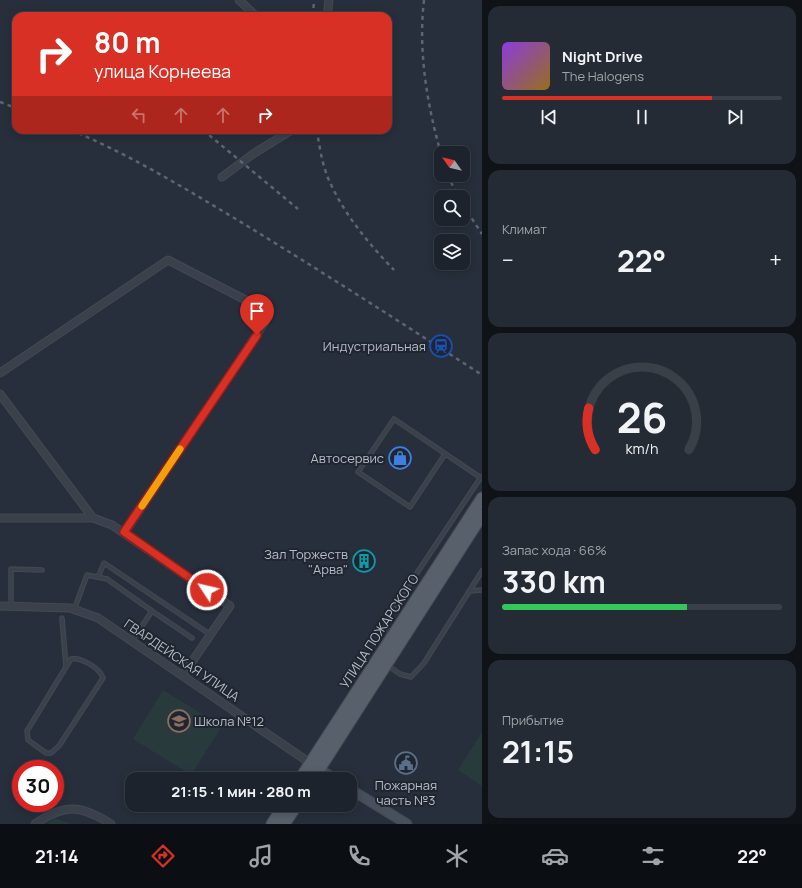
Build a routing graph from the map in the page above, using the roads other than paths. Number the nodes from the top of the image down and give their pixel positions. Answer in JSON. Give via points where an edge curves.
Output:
{"nodes":[{"id":1,"x":239,"y":0,"type":"edge"},
{"id":2,"x":329,"y":0,"type":"edge"},
{"id":3,"x":252,"y":12,"type":"edge"},
{"id":4,"x":328,"y":12,"type":"edge"},
{"id":5,"x":286,"y":134,"type":"edge"},
{"id":6,"x":222,"y":176,"type":"dead end"},
{"id":7,"x":0,"y":373,"type":"edge"},
{"id":8,"x":0,"y":394,"type":"edge"},
{"id":9,"x":445,"y":454,"type":"junction"},
{"id":10,"x":481,"y":477,"type":"edge"},
{"id":11,"x":482,"y":498,"type":"edge"},
{"id":12,"x":482,"y":515,"type":"edge"},
{"id":13,"x":0,"y":518,"type":"edge"},
{"id":14,"x":93,"y":518,"type":"junction"},
{"id":15,"x":124,"y":532,"type":"junction"},
{"id":16,"x":42,"y":570,"type":"dead end"},
{"id":17,"x":482,"y":571,"type":"edge"},
{"id":18,"x":98,"y":577,"type":"junction"},
{"id":19,"x":482,"y":590,"type":"edge"},
{"id":20,"x":469,"y":591,"type":"junction"},
{"id":21,"x":0,"y":606,"type":"edge"},
{"id":22,"x":10,"y":607,"type":"junction"},
{"id":23,"x":74,"y":610,"type":"junction"},
{"id":24,"x":152,"y":611,"type":"junction"},
{"id":25,"x":62,"y":618,"type":"dead end"},
{"id":26,"x":211,"y":635,"type":"junction"},
{"id":27,"x":192,"y":638,"type":"dead end"},
{"id":28,"x":132,"y":641,"type":"junction"},
{"id":29,"x":395,"y":641,"type":"junction"},
{"id":30,"x":386,"y":664,"type":"junction"},
{"id":31,"x":66,"y":667,"type":"junction"},
{"id":32,"x":183,"y":675,"type":"junction"},
{"id":33,"x":314,"y":771,"type":"edge"},
{"id":34,"x":357,"y":793,"type":"edge"},
{"id":35,"x":280,"y":812,"type":"edge"},
{"id":36,"x":292,"y":812,"type":"edge"},
{"id":37,"x":35,"y":824,"type":"edge"},
{"id":38,"x":110,"y":824,"type":"edge"},
{"id":39,"x":272,"y":824,"type":"edge"},
{"id":40,"x":284,"y":824,"type":"edge"},
{"id":41,"x":407,"y":824,"type":"edge"}],
"edges":[{"from":1,"to":3,"type":"street"},
{"from":2,"to":4,"type":"street"},
{"from":5,"to":6,"type":"street"},
{"from":7,"to":15,"type":"street","via":[[168,260],[263,309],[265,322]]},
{"from":8,"to":14,"type":"street"},
{"from":9,"to":9,"type":"lane","via":[[394,419],[358,472],[410,507]]},
{"from":9,"to":10,"type":"lane"},
{"from":10,"to":29,"type":"lane","via":[[385,621]]},
{"from":11,"to":29,"type":"main road","name":"УЛИЦА ПОЖАРСКОГО"},
{"from":12,"to":29,"type":"main road","name":"УЛИЦА ПОЖАРСКОГО"},
{"from":13,"to":14,"type":"street"},
{"from":14,"to":15,"type":"street"},
{"from":15,"to":26,"type":"street","via":[[230,606]]},
{"from":16,"to":22,"type":"lane","via":[[11,569]]},
{"from":17,"to":20,"type":"lane"},
{"from":18,"to":23,"type":"lane","via":[[87,575]]},
{"from":18,"to":24,"type":"lane","via":[[106,579]]},
{"from":18,"to":26,"type":"lane","via":[[104,563]]},
{"from":19,"to":20,"type":"lane"},
{"from":20,"to":30,"type":"lane","via":[[424,663],[411,677],[400,674]]},
{"from":21,"to":22,"type":"street","name":"ГВАРДЕЙСКАЯ УЛИЦА"},
{"from":22,"to":23,"type":"street","name":"ГВАРДЕЙСКАЯ УЛИЦА"},
{"from":23,"to":28,"type":"street","name":"ГВАРДЕЙСКАЯ УЛИЦА","via":[[98,618]]},
{"from":24,"to":27,"type":"lane"},
{"from":24,"to":28,"type":"lane"},
{"from":25,"to":31,"type":"lane"},
{"from":26,"to":32,"type":"street"},
{"from":28,"to":32,"type":"street","name":"ГВАРДЕЙСКАЯ УЛИЦА"},
{"from":29,"to":30,"type":"main road","name":"УЛИЦА ПОЖАРСКОГО"},
{"from":29,"to":33,"type":"main road","name":"УЛИЦА ПОЖАРСКОГО"},
{"from":30,"to":33,"type":"main road","name":"УЛИЦА ПОЖАРСКОГО"},
{"from":31,"to":31,"type":"lane","via":[[27,732],[28,740],[46,753],[51,753],[59,746],[103,678],[102,673],[77,658],[71,659]]},
{"from":32,"to":33,"type":"street","name":"ГВАРДЕЙСКАЯ УЛИЦА"},
{"from":34,"to":41,"type":"street"},
{"from":35,"to":39,"type":"main road"},
{"from":36,"to":40,"type":"main road"},
{"from":37,"to":38,"type":"street","via":[[63,810],[80,808]]}]}
